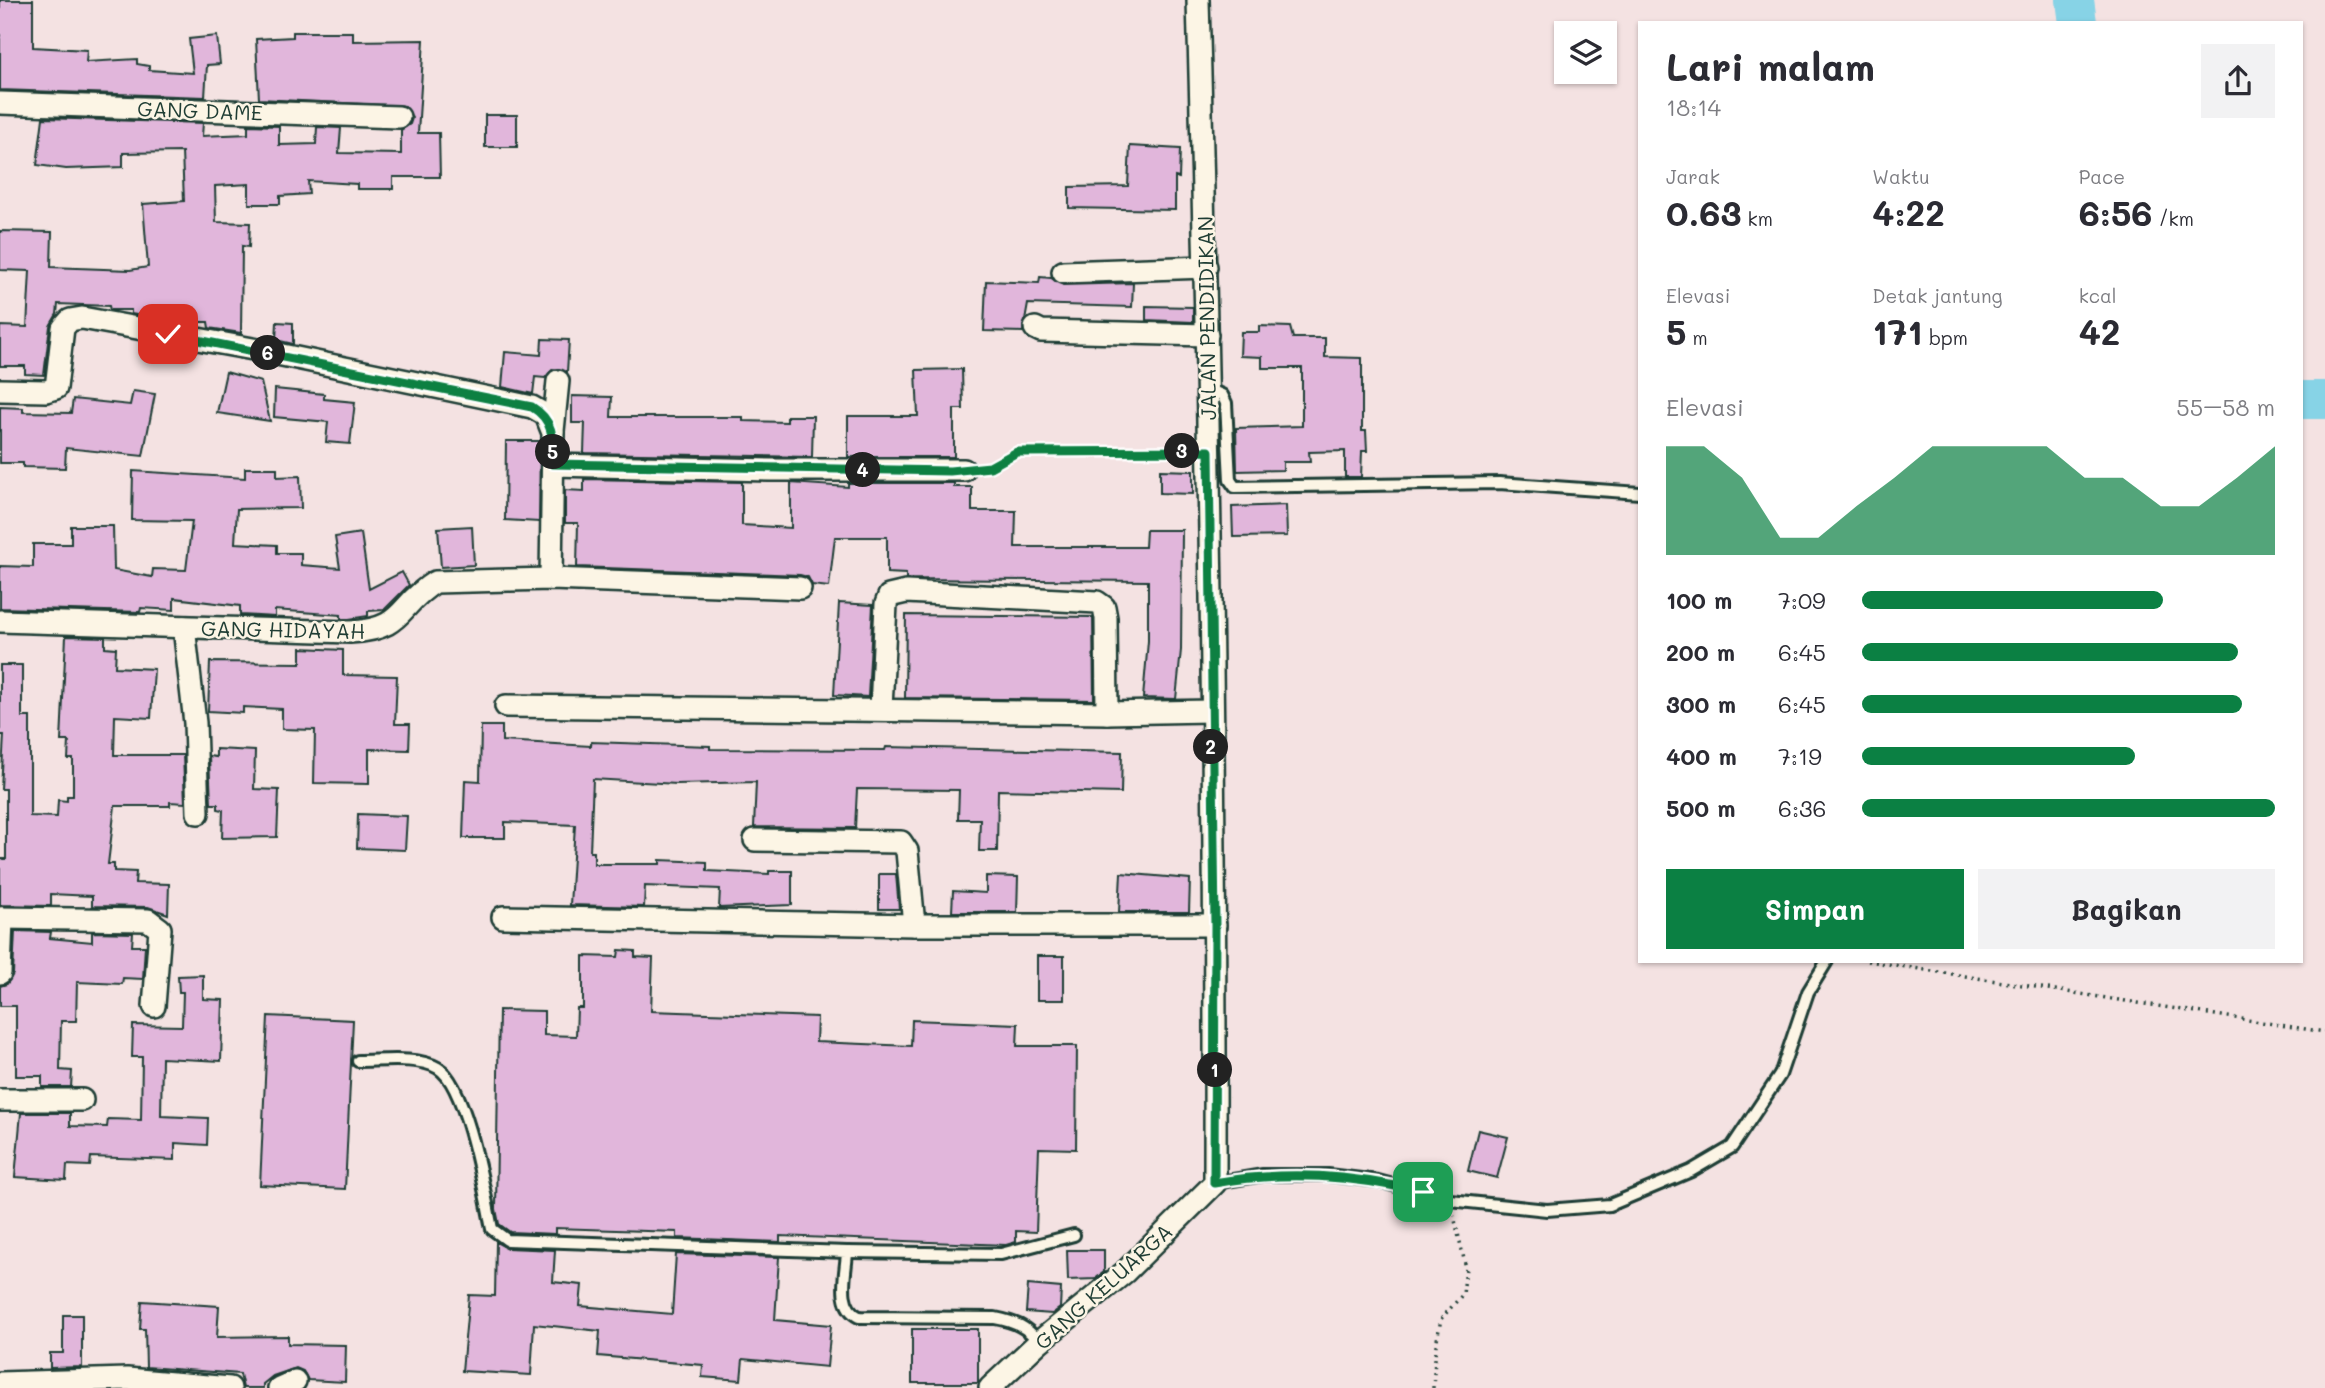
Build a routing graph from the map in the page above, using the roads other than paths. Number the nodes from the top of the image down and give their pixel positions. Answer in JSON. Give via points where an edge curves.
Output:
{"nodes":[{"id":1,"x":1198,"y":0,"type":"edge"},
{"id":2,"x":0,"y":103,"type":"edge"},
{"id":3,"x":399,"y":117,"type":"dead end"},
{"id":4,"x":1206,"y":267,"type":"junction"},
{"id":5,"x":1063,"y":272,"type":"dead end"},
{"id":6,"x":1035,"y":328,"type":"dead end"},
{"id":7,"x":1207,"y":335,"type":"junction"},
{"id":8,"x":558,"y":381,"type":"dead end"},
{"id":9,"x":1208,"y":389,"type":"junction"},
{"id":10,"x":0,"y":390,"type":"edge"},
{"id":11,"x":553,"y":433,"type":"junction"},
{"id":12,"x":553,"y":464,"type":"junction"},
{"id":13,"x":964,"y":470,"type":"road end"},
{"id":14,"x":1638,"y":493,"type":"edge"},
{"id":15,"x":551,"y":579,"type":"junction"},
{"id":16,"x":800,"y":588,"type":"dead end"},
{"id":17,"x":0,"y":621,"type":"edge"},
{"id":18,"x":184,"y":627,"type":"junction"},
{"id":19,"x":506,"y":706,"type":"dead end"},
{"id":20,"x":881,"y":709,"type":"junction"},
{"id":21,"x":1210,"y":711,"type":"junction"},
{"id":22,"x":1107,"y":713,"type":"junction"},
{"id":23,"x":198,"y":813,"type":"dead end"},
{"id":24,"x":755,"y":840,"type":"dead end"},
{"id":25,"x":503,"y":917,"type":"dead end"},
{"id":26,"x":1,"y":918,"type":"edge"},
{"id":27,"x":914,"y":925,"type":"junction"},
{"id":28,"x":1215,"y":925,"type":"junction"},
{"id":29,"x":1826,"y":963,"type":"edge"},
{"id":30,"x":0,"y":972,"type":"edge"},
{"id":31,"x":154,"y":1006,"type":"dead end"},
{"id":32,"x":358,"y":1061,"type":"dead end"},
{"id":33,"x":0,"y":1100,"type":"edge"},
{"id":34,"x":82,"y":1100,"type":"dead end"},
{"id":35,"x":1214,"y":1183,"type":"junction"},
{"id":36,"x":1074,"y":1235,"type":"dead end"},
{"id":37,"x":847,"y":1252,"type":"junction"},
{"id":38,"x":1039,"y":1342,"type":"junction"},
{"id":39,"x":127,"y":1383,"type":"edge"},
{"id":40,"x":0,"y":1384,"type":"edge"},
{"id":41,"x":230,"y":1388,"type":"edge"},
{"id":42,"x":990,"y":1388,"type":"edge"}],
"edges":[{"from":1,"to":4,"type":"street","name":"JALAN PENDIDIKAN"},
{"from":2,"to":3,"type":"street","name":"GANG DAME"},
{"from":4,"to":5,"type":"street"},
{"from":4,"to":7,"type":"street","name":"JALAN PENDIDIKAN"},
{"from":6,"to":7,"type":"street"},
{"from":7,"to":9,"type":"street","name":"JALAN PENDIDIKAN"},
{"from":8,"to":11,"type":"street"},
{"from":9,"to":14,"type":"lane","via":[[1222,395],[1226,403],[1230,480],[1235,487],[1499,483]]},
{"from":9,"to":21,"type":"street","name":"JALAN PENDIDIKAN"},
{"from":10,"to":11,"type":"street","via":[[57,388],[63,328],[82,318],[532,407],[545,415]]},
{"from":11,"to":12,"type":"street"},
{"from":12,"to":13,"type":"street"},
{"from":12,"to":15,"type":"street"},
{"from":15,"to":16,"type":"street","name":"GANG HIDAYAH"},
{"from":15,"to":18,"type":"street","name":"GANG HIDAYAH","via":[[435,582],[397,620],[376,631]]},
{"from":17,"to":18,"type":"street","name":"GANG HIDAYAH"},
{"from":18,"to":23,"type":"street","via":[[195,723]]},
{"from":19,"to":20,"type":"street"},
{"from":20,"to":22,"type":"street"},
{"from":20,"to":22,"type":"street","via":[[886,604],[889,596],[906,593],[1097,602],[1104,607],[1106,618]]},
{"from":21,"to":22,"type":"street"},
{"from":21,"to":28,"type":"street","name":"JALAN PENDIDIKAN"},
{"from":24,"to":27,"type":"street","via":[[901,842],[908,851]]},
{"from":25,"to":27,"type":"street"},
{"from":26,"to":30,"type":"street"},
{"from":26,"to":31,"type":"street","via":[[156,923],[160,929]]},
{"from":27,"to":28,"type":"street"},
{"from":28,"to":35,"type":"street","name":"JALAN PENDIDIKAN"},
{"from":29,"to":35,"type":"lane","via":[[1808,992],[1780,1075],[1732,1147],[1691,1171],[1610,1205],[1547,1210],[1450,1200],[1378,1181],[1328,1175],[1263,1175]]},
{"from":32,"to":37,"type":"lane","via":[[428,1065],[438,1068],[453,1085],[477,1154],[492,1229],[507,1240]]},
{"from":33,"to":34,"type":"street"},
{"from":35,"to":38,"type":"street","name":"GANG KELUARGA","via":[[1125,1272]]},
{"from":36,"to":37,"type":"lane","via":[[1001,1254]]},
{"from":37,"to":38,"type":"lane","via":[[844,1303],[859,1317],[995,1318],[1017,1322]]},
{"from":38,"to":42,"type":"street","name":"GANG KELUARGA"},
{"from":39,"to":40,"type":"street"},
{"from":39,"to":41,"type":"street"}]}
